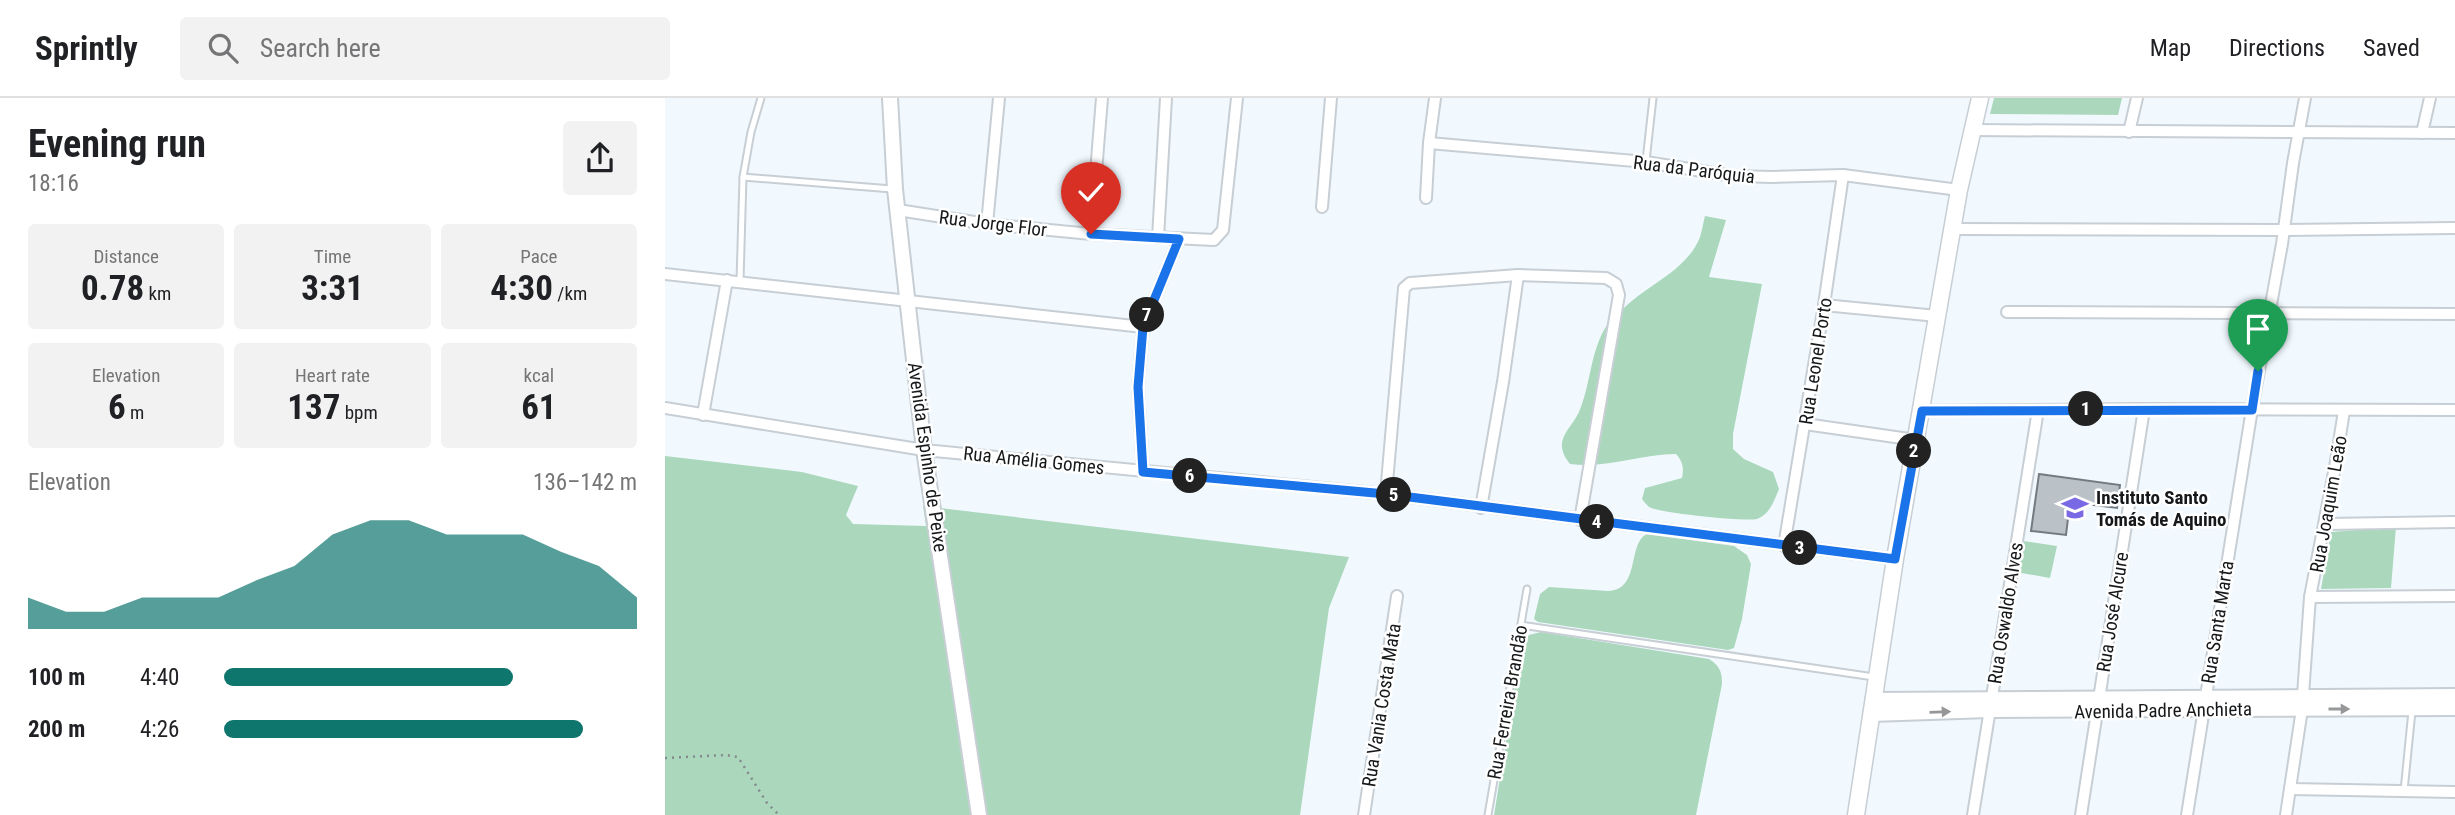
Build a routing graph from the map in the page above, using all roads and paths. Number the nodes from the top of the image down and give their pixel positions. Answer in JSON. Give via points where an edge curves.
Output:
{"nodes":[{"id":1,"x":761,"y":98,"type":"edge"},
{"id":2,"x":890,"y":98,"type":"edge"},
{"id":3,"x":999,"y":98,"type":"edge"},
{"id":4,"x":1102,"y":98,"type":"edge"},
{"id":5,"x":1166,"y":98,"type":"edge"},
{"id":6,"x":1237,"y":98,"type":"edge"},
{"id":7,"x":1331,"y":98,"type":"edge"},
{"id":8,"x":1435,"y":98,"type":"edge"},
{"id":9,"x":1653,"y":98,"type":"edge"},
{"id":10,"x":1980,"y":98,"type":"edge"},
{"id":11,"x":2137,"y":98,"type":"edge"},
{"id":12,"x":2305,"y":98,"type":"edge"},
{"id":13,"x":2430,"y":98,"type":"edge"},
{"id":14,"x":1972,"y":130,"type":"junction"},
{"id":15,"x":2129,"y":132,"type":"junction"},
{"id":16,"x":2298,"y":133,"type":"junction"},
{"id":17,"x":2422,"y":133,"type":"junction"},
{"id":18,"x":2455,"y":133,"type":"edge"},
{"id":19,"x":1429,"y":143,"type":"junction"},
{"id":20,"x":1646,"y":162,"type":"junction"},
{"id":21,"x":1843,"y":175,"type":"junction"},
{"id":22,"x":743,"y":177,"type":"junction"},
{"id":23,"x":895,"y":190,"type":"junction"},
{"id":24,"x":1959,"y":190,"type":"junction"},
{"id":25,"x":1426,"y":198,"type":"dead end"},
{"id":26,"x":1322,"y":207,"type":"dead end"},
{"id":27,"x":898,"y":210,"type":"junction"},
{"id":28,"x":988,"y":224,"type":"junction"},
{"id":29,"x":2455,"y":228,"type":"edge"},
{"id":30,"x":1953,"y":229,"type":"junction"},
{"id":31,"x":2284,"y":230,"type":"junction"},
{"id":32,"x":1091,"y":234,"type":"junction"},
{"id":33,"x":1158,"y":238,"type":"junction"},
{"id":34,"x":1179,"y":239,"type":"junction"},
{"id":35,"x":665,"y":274,"type":"edge"},
{"id":36,"x":1518,"y":275,"type":"junction"},
{"id":37,"x":727,"y":280,"type":"junction"},
{"id":38,"x":740,"y":281,"type":"junction"},
{"id":39,"x":907,"y":300,"type":"junction"},
{"id":40,"x":1824,"y":305,"type":"junction"},
{"id":41,"x":2007,"y":312,"type":"dead end"},
{"id":42,"x":2455,"y":314,"type":"edge"},
{"id":43,"x":2269,"y":315,"type":"junction"},
{"id":44,"x":1937,"y":316,"type":"junction"},
{"id":45,"x":1143,"y":327,"type":"junction"},
{"id":46,"x":665,"y":408,"type":"edge"},
{"id":47,"x":2144,"y":409,"type":"junction"},
{"id":48,"x":2038,"y":410,"type":"junction"},
{"id":49,"x":2252,"y":410,"type":"junction"},
{"id":50,"x":2455,"y":410,"type":"edge"},
{"id":51,"x":1922,"y":411,"type":"junction"},
{"id":52,"x":2344,"y":411,"type":"junction"},
{"id":53,"x":703,"y":415,"type":"junction"},
{"id":54,"x":1805,"y":424,"type":"junction"},
{"id":55,"x":1916,"y":440,"type":"junction"},
{"id":56,"x":924,"y":450,"type":"junction"},
{"id":57,"x":1143,"y":472,"type":"junction"},
{"id":58,"x":1386,"y":494,"type":"junction"},
{"id":59,"x":1481,"y":508,"type":"junction"},
{"id":60,"x":1580,"y":520,"type":"junction"},
{"id":61,"x":2455,"y":522,"type":"edge"},
{"id":62,"x":2325,"y":524,"type":"junction"},
{"id":63,"x":1784,"y":546,"type":"junction"},
{"id":64,"x":1895,"y":559,"type":"junction"},
{"id":65,"x":1527,"y":589,"type":"dead end"},
{"id":66,"x":1397,"y":596,"type":"dead end"},
{"id":67,"x":2455,"y":596,"type":"edge"},
{"id":68,"x":2310,"y":597,"type":"junction"},
{"id":69,"x":1521,"y":625,"type":"junction"},
{"id":70,"x":1877,"y":678,"type":"junction"},
{"id":71,"x":2455,"y":696,"type":"edge"},
{"id":72,"x":2303,"y":702,"type":"junction"},
{"id":73,"x":2204,"y":703,"type":"junction"},
{"id":74,"x":2413,"y":703,"type":"junction"},
{"id":75,"x":1990,"y":704,"type":"junction"},
{"id":76,"x":2098,"y":705,"type":"junction"},
{"id":77,"x":1872,"y":707,"type":"junction"},
{"id":78,"x":2455,"y":708,"type":"edge"},
{"id":79,"x":665,"y":758,"type":"edge"},
{"id":80,"x":2290,"y":789,"type":"junction"},
{"id":81,"x":2404,"y":791,"type":"junction"},
{"id":82,"x":2455,"y":792,"type":"edge"},
{"id":83,"x":779,"y":815,"type":"edge"},
{"id":84,"x":979,"y":815,"type":"edge"},
{"id":85,"x":1364,"y":815,"type":"edge"},
{"id":86,"x":1488,"y":815,"type":"edge"},
{"id":87,"x":1856,"y":815,"type":"edge"},
{"id":88,"x":1973,"y":815,"type":"edge"},
{"id":89,"x":2081,"y":815,"type":"edge"},
{"id":90,"x":2187,"y":815,"type":"edge"},
{"id":91,"x":2286,"y":815,"type":"edge"}],
"edges":[{"from":1,"to":22,"type":"lane"},
{"from":2,"to":23,"type":"street","name":"Avenida Espinho de Peixe"},
{"from":3,"to":28,"type":"street"},
{"from":4,"to":32,"type":"street"},
{"from":5,"to":33,"type":"street"},
{"from":6,"to":34,"type":"street","name":"Rua Jorge Flor","via":[[1223,230],[1214,240]]},
{"from":7,"to":26,"type":"street"},
{"from":8,"to":19,"type":"street"},
{"from":9,"to":20,"type":"lane"},
{"from":10,"to":14,"type":"main road"},
{"from":11,"to":15,"type":"street"},
{"from":12,"to":16,"type":"street","name":"Rua Santa Marta"},
{"from":13,"to":17,"type":"street"},
{"from":14,"to":15,"type":"street"},
{"from":14,"to":24,"type":"main road"},
{"from":15,"to":16,"type":"street"},
{"from":16,"to":17,"type":"street"},
{"from":16,"to":31,"type":"street","name":"Rua Santa Marta"},
{"from":17,"to":18,"type":"street"},
{"from":19,"to":20,"type":"street","name":"Rua da Paróquia"},
{"from":19,"to":25,"type":"street"},
{"from":20,"to":21,"type":"street","name":"Rua da Paróquia","via":[[1753,177]]},
{"from":21,"to":24,"type":"street","name":"Rua da Paróquia"},
{"from":21,"to":40,"type":"street","name":"Rua Leonel Porto"},
{"from":22,"to":23,"type":"lane"},
{"from":22,"to":38,"type":"lane"},
{"from":23,"to":27,"type":"street","name":"Avenida Espinho de Peixe"},
{"from":24,"to":30,"type":"main road"},
{"from":27,"to":28,"type":"street","name":"Rua Jorge Flor"},
{"from":27,"to":39,"type":"street","name":"Avenida Espinho de Peixe"},
{"from":28,"to":32,"type":"street","name":"Rua Jorge Flor"},
{"from":29,"to":31,"type":"street"},
{"from":30,"to":31,"type":"street"},
{"from":30,"to":44,"type":"main road"},
{"from":31,"to":43,"type":"street","name":"Rua Santa Marta"},
{"from":32,"to":33,"type":"street","name":"Rua Jorge Flor"},
{"from":33,"to":34,"type":"street","name":"Rua Jorge Flor"},
{"from":34,"to":45,"type":"street"},
{"from":35,"to":37,"type":"street"},
{"from":36,"to":58,"type":"street","via":[[1411,283],[1404,288]]},
{"from":36,"to":59,"type":"street"},
{"from":36,"to":60,"type":"street","via":[[1606,278],[1616,284],[1619,295]]},
{"from":37,"to":38,"type":"street"},
{"from":37,"to":53,"type":"street"},
{"from":38,"to":39,"type":"street"},
{"from":39,"to":45,"type":"street"},
{"from":39,"to":56,"type":"street","name":"Avenida Espinho de Peixe"},
{"from":40,"to":44,"type":"street"},
{"from":40,"to":54,"type":"street","name":"Rua Leonel Porto"},
{"from":41,"to":43,"type":"street"},
{"from":42,"to":43,"type":"street"},
{"from":43,"to":49,"type":"street","name":"Rua Santa Marta"},
{"from":44,"to":51,"type":"main road"},
{"from":45,"to":57,"type":"street","via":[[1138,387]]},
{"from":46,"to":53,"type":"street","name":"Rua Amélia Gomes"},
{"from":47,"to":48,"type":"street"},
{"from":47,"to":49,"type":"street"},
{"from":47,"to":76,"type":"street","name":"Rua José Alcure"},
{"from":48,"to":51,"type":"street"},
{"from":48,"to":75,"type":"street","name":"Rua Oswaldo Alves"},
{"from":49,"to":52,"type":"street"},
{"from":49,"to":73,"type":"street","name":"Rua Santa Marta"},
{"from":50,"to":52,"type":"street"},
{"from":51,"to":55,"type":"main road"},
{"from":52,"to":62,"type":"street","name":"Rua Joaquim Leão"},
{"from":53,"to":56,"type":"street","name":"Rua Amélia Gomes"},
{"from":54,"to":55,"type":"street"},
{"from":54,"to":63,"type":"street","name":"Rua Leonel Porto"},
{"from":55,"to":64,"type":"main road"},
{"from":56,"to":57,"type":"street","name":"Rua Amélia Gomes"},
{"from":56,"to":84,"type":"street","name":"Avenida Espinho de Peixe"},
{"from":57,"to":58,"type":"street","name":"Rua Amélia Gomes"},
{"from":58,"to":59,"type":"street","name":"Rua Amélia Gomes"},
{"from":59,"to":60,"type":"street","name":"Rua Amélia Gomes"},
{"from":60,"to":63,"type":"street","name":"Rua Amélia Gomes"},
{"from":61,"to":62,"type":"street"},
{"from":62,"to":68,"type":"street","name":"Rua Joaquim Leão"},
{"from":63,"to":64,"type":"street","name":"Rua Amélia Gomes"},
{"from":64,"to":70,"type":"main road"},
{"from":65,"to":69,"type":"lane","name":"Rua Ferreira Brandão"},
{"from":66,"to":85,"type":"street","name":"Rua Vania Costa Mata"},
{"from":67,"to":68,"type":"street"},
{"from":68,"to":72,"type":"street","name":"Rua Joaquim Leão"},
{"from":69,"to":70,"type":"lane"},
{"from":69,"to":86,"type":"lane","name":"Rua Ferreira Brandão"},
{"from":70,"to":77,"type":"main road"},
{"from":71,"to":74,"type":"street","name":"Avenida Padre Anchieta"},
{"from":72,"to":73,"type":"street","name":"Avenida Padre Anchieta"},
{"from":72,"to":74,"type":"street","name":"Avenida Padre Anchieta"},
{"from":72,"to":80,"type":"street","name":"Rua Joaquim Leão"},
{"from":73,"to":76,"type":"street","name":"Avenida Padre Anchieta"},
{"from":73,"to":90,"type":"street","name":"Rua Santa Marta"},
{"from":74,"to":78,"type":"street","name":"Avenida Padre Anchieta"},
{"from":74,"to":81,"type":"lane"},
{"from":75,"to":76,"type":"street","name":"Avenida Padre Anchieta"},
{"from":75,"to":77,"type":"street","name":"Avenida Padre Anchieta"},
{"from":75,"to":88,"type":"street","name":"Rua Oswaldo Alves"},
{"from":76,"to":89,"type":"street","name":"Rua José Alcure"},
{"from":77,"to":87,"type":"main road"},
{"from":79,"to":83,"type":"path","via":[[738,757]]},
{"from":80,"to":81,"type":"street"},
{"from":80,"to":91,"type":"street","name":"Rua Joaquim Leão"},
{"from":81,"to":82,"type":"street"}]}
